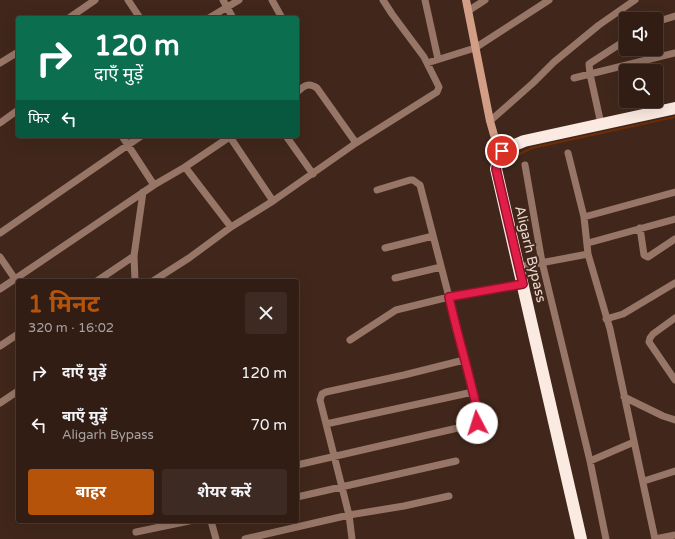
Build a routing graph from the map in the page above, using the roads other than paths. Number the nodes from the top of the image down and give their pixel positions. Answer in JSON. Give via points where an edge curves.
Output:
{"nodes":[{"id":1,"x":95,"y":0,"type":"edge"},
{"id":2,"x":128,"y":0,"type":"edge"},
{"id":3,"x":223,"y":0,"type":"edge"},
{"id":4,"x":238,"y":0,"type":"edge"},
{"id":5,"x":272,"y":0,"type":"edge"},
{"id":6,"x":383,"y":0,"type":"edge"},
{"id":7,"x":425,"y":0,"type":"edge"},
{"id":8,"x":466,"y":0,"type":"edge"},
{"id":9,"x":484,"y":0,"type":"edge"},
{"id":10,"x":549,"y":0,"type":"edge"},
{"id":11,"x":635,"y":0,"type":"edge"},
{"id":12,"x":227,"y":8,"type":"junction"},
{"id":13,"x":468,"y":11,"type":"junction"},
{"id":14,"x":72,"y":16,"type":"edge"},
{"id":15,"x":139,"y":16,"type":"edge"},
{"id":16,"x":212,"y":16,"type":"edge"},
{"id":17,"x":232,"y":16,"type":"edge"},
{"id":18,"x":281,"y":16,"type":"edge"},
{"id":19,"x":675,"y":16,"type":"edge"},
{"id":20,"x":663,"y":20,"type":"edge"},
{"id":21,"x":619,"y":45,"type":"edge"},
{"id":22,"x":475,"y":48,"type":"junction"},
{"id":23,"x":16,"y":53,"type":"edge"},
{"id":24,"x":675,"y":53,"type":"edge"},
{"id":25,"x":438,"y":59,"type":"junction"},
{"id":26,"x":1,"y":60,"type":"edge"},
{"id":27,"x":427,"y":63,"type":"junction"},
{"id":28,"x":590,"y":74,"type":"junction"},
{"id":29,"x":574,"y":78,"type":"dead end"},
{"id":30,"x":299,"y":90,"type":"edge"},
{"id":31,"x":675,"y":108,"type":"edge"},
{"id":32,"x":16,"y":111,"type":"edge"},
{"id":33,"x":490,"y":121,"type":"junction"},
{"id":34,"x":0,"y":123,"type":"edge"},
{"id":35,"x":601,"y":124,"type":"junction"},
{"id":36,"x":123,"y":138,"type":"edge"},
{"id":37,"x":138,"y":138,"type":"edge"},
{"id":38,"x":228,"y":138,"type":"edge"},
{"id":39,"x":232,"y":138,"type":"edge"},
{"id":40,"x":287,"y":138,"type":"edge"},
{"id":41,"x":356,"y":143,"type":"junction"},
{"id":42,"x":128,"y":145,"type":"junction"},
{"id":43,"x":502,"y":151,"type":"junction"},
{"id":44,"x":568,"y":153,"type":"dead end"},
{"id":45,"x":525,"y":165,"type":"dead end"},
{"id":46,"x":185,"y":167,"type":"junction"},
{"id":47,"x":313,"y":174,"type":"junction"},
{"id":48,"x":154,"y":184,"type":"junction"},
{"id":49,"x":377,"y":190,"type":"dead end"},
{"id":50,"x":143,"y":192,"type":"junction"},
{"id":51,"x":675,"y":192,"type":"edge"},
{"id":52,"x":273,"y":201,"type":"junction"},
{"id":53,"x":584,"y":216,"type":"junction"},
{"id":54,"x":675,"y":219,"type":"edge"},
{"id":55,"x":231,"y":227,"type":"junction"},
{"id":56,"x":640,"y":228,"type":"junction"},
{"id":57,"x":0,"y":233,"type":"edge"},
{"id":58,"x":433,"y":236,"type":"junction"},
{"id":59,"x":675,"y":239,"type":"edge"},
{"id":60,"x":588,"y":243,"type":"junction"},
{"id":61,"x":385,"y":248,"type":"dead end"},
{"id":62,"x":588,"y":254,"type":"junction"},
{"id":63,"x":134,"y":256,"type":"junction"},
{"id":64,"x":0,"y":257,"type":"edge"},
{"id":65,"x":542,"y":262,"type":"junction"},
{"id":66,"x":522,"y":266,"type":"junction"},
{"id":67,"x":441,"y":267,"type":"junction"},
{"id":68,"x":395,"y":278,"type":"dead end"},
{"id":69,"x":15,"y":279,"type":"junction"},
{"id":70,"x":100,"y":279,"type":"edge"},
{"id":71,"x":135,"y":279,"type":"edge"},
{"id":72,"x":156,"y":279,"type":"edge"},
{"id":73,"x":675,"y":283,"type":"edge"},
{"id":74,"x":523,"y":284,"type":"junction"},
{"id":75,"x":0,"y":289,"type":"edge"},
{"id":76,"x":449,"y":297,"type":"junction"},
{"id":77,"x":675,"y":318,"type":"edge"},
{"id":78,"x":606,"y":319,"type":"junction"},
{"id":79,"x":16,"y":335,"type":"edge"},
{"id":80,"x":350,"y":340,"type":"dead end"},
{"id":81,"x":0,"y":346,"type":"edge"},
{"id":82,"x":464,"y":360,"type":"junction"},
{"id":83,"x":675,"y":380,"type":"edge"},
{"id":84,"x":473,"y":392,"type":"junction"},
{"id":85,"x":16,"y":393,"type":"edge"},
{"id":86,"x":624,"y":397,"type":"junction"},
{"id":87,"x":0,"y":403,"type":"edge"},
{"id":88,"x":675,"y":420,"type":"edge"},
{"id":89,"x":326,"y":424,"type":"junction"},
{"id":90,"x":634,"y":442,"type":"junction"},
{"id":91,"x":334,"y":456,"type":"junction"},
{"id":92,"x":456,"y":461,"type":"dead end"},
{"id":93,"x":590,"y":461,"type":"junction"},
{"id":94,"x":299,"y":465,"type":"edge"},
{"id":95,"x":675,"y":471,"type":"edge"},
{"id":96,"x":644,"y":481,"type":"junction"},
{"id":97,"x":341,"y":487,"type":"junction"},
{"id":98,"x":449,"y":496,"type":"dead end"},
{"id":99,"x":299,"y":497,"type":"edge"},
{"id":100,"x":348,"y":515,"type":"junction"},
{"id":101,"x":179,"y":523,"type":"edge"},
{"id":102,"x":212,"y":523,"type":"edge"},
{"id":103,"x":136,"y":532,"type":"dead end"},
{"id":104,"x":675,"y":536,"type":"edge"},
{"id":105,"x":216,"y":539,"type":"edge"},
{"id":106,"x":245,"y":539,"type":"edge"},
{"id":107,"x":352,"y":539,"type":"edge"},
{"id":108,"x":581,"y":539,"type":"edge"},
{"id":109,"x":606,"y":539,"type":"edge"},
{"id":110,"x":655,"y":539,"type":"edge"}],
"edges":[{"from":1,"to":14,"type":"street"},
{"from":2,"to":15,"type":"street"},
{"from":3,"to":12,"type":"street"},
{"from":4,"to":12,"type":"street"},
{"from":5,"to":18,"type":"street"},
{"from":6,"to":27,"type":"street"},
{"from":7,"to":25,"type":"street"},
{"from":8,"to":13,"type":"street"},
{"from":9,"to":13,"type":"street"},
{"from":10,"to":22,"type":"street"},
{"from":11,"to":33,"type":"street","via":[[599,25],[554,62]]},
{"from":12,"to":16,"type":"street"},
{"from":12,"to":17,"type":"street"},
{"from":13,"to":22,"type":"street"},
{"from":19,"to":20,"type":"street"},
{"from":21,"to":28,"type":"street","via":[[590,64]]},
{"from":22,"to":25,"type":"street"},
{"from":22,"to":33,"type":"street"},
{"from":23,"to":26,"type":"street"},
{"from":24,"to":28,"type":"street"},
{"from":25,"to":27,"type":"street"},
{"from":27,"to":41,"type":"street","via":[[439,87],[437,92]]},
{"from":28,"to":29,"type":"street"},
{"from":28,"to":35,"type":"street"},
{"from":30,"to":41,"type":"street","via":[[310,84],[317,88]]},
{"from":31,"to":35,"type":"highway"},
{"from":32,"to":34,"type":"street"},
{"from":33,"to":43,"type":"street"},
{"from":35,"to":43,"type":"highway","via":[[524,141]]},
{"from":36,"to":42,"type":"street"},
{"from":37,"to":42,"type":"street"},
{"from":38,"to":46,"type":"street"},
{"from":39,"to":52,"type":"street"},
{"from":40,"to":47,"type":"street"},
{"from":41,"to":47,"type":"street"},
{"from":42,"to":48,"type":"street"},
{"from":42,"to":57,"type":"street"},
{"from":43,"to":66,"type":"highway","name":"Aligarh Bypass","via":[[496,169]]},
{"from":44,"to":53,"type":"street"},
{"from":45,"to":65,"type":"street"},
{"from":46,"to":48,"type":"street"},
{"from":46,"to":55,"type":"street"},
{"from":47,"to":52,"type":"street"},
{"from":48,"to":50,"type":"street"},
{"from":49,"to":58,"type":"street","via":[[410,180],[416,181],[420,185]]},
{"from":50,"to":63,"type":"street"},
{"from":50,"to":69,"type":"street"},
{"from":51,"to":53,"type":"street"},
{"from":52,"to":55,"type":"street"},
{"from":53,"to":60,"type":"street"},
{"from":54,"to":56,"type":"street"},
{"from":55,"to":72,"type":"street"},
{"from":56,"to":59,"type":"street","via":[[644,255],[648,257]]},
{"from":56,"to":60,"type":"street"},
{"from":58,"to":61,"type":"street"},
{"from":58,"to":67,"type":"street"},
{"from":60,"to":62,"type":"street"},
{"from":62,"to":65,"type":"street"},
{"from":62,"to":78,"type":"street"},
{"from":63,"to":70,"type":"street"},
{"from":63,"to":71,"type":"street"},
{"from":64,"to":69,"type":"street"},
{"from":65,"to":66,"type":"street"},
{"from":65,"to":93,"type":"street"},
{"from":66,"to":74,"type":"highway","name":"Aligarh Bypass"},
{"from":67,"to":68,"type":"street"},
{"from":67,"to":76,"type":"street"},
{"from":69,"to":75,"type":"street"},
{"from":73,"to":78,"type":"street","via":[[623,314]]},
{"from":74,"to":76,"type":"street"},
{"from":74,"to":108,"type":"highway","name":"Aligarh Bypass"},
{"from":76,"to":80,"type":"street","via":[[396,310]]},
{"from":76,"to":82,"type":"street"},
{"from":77,"to":83,"type":"street","via":[[650,338],[650,342]]},
{"from":78,"to":86,"type":"street"},
{"from":79,"to":81,"type":"street"},
{"from":82,"to":84,"type":"street"},
{"from":82,"to":89,"type":"street","via":[[326,392],[320,400]]},
{"from":84,"to":89,"type":"street"},
{"from":84,"to":91,"type":"street","via":[[479,419],[475,424]]},
{"from":85,"to":87,"type":"street"},
{"from":86,"to":88,"type":"street"},
{"from":86,"to":90,"type":"street"},
{"from":89,"to":91,"type":"street"},
{"from":90,"to":93,"type":"street"},
{"from":90,"to":96,"type":"street"},
{"from":91,"to":94,"type":"street"},
{"from":91,"to":97,"type":"street"},
{"from":92,"to":97,"type":"street"},
{"from":93,"to":109,"type":"street"},
{"from":95,"to":96,"type":"street"},
{"from":96,"to":110,"type":"street"},
{"from":97,"to":99,"type":"street"},
{"from":97,"to":100,"type":"street"},
{"from":98,"to":100,"type":"street"},
{"from":100,"to":106,"type":"street"},
{"from":100,"to":107,"type":"street"},
{"from":101,"to":103,"type":"street"},
{"from":102,"to":105,"type":"street"},
{"from":104,"to":110,"type":"street"}]}
